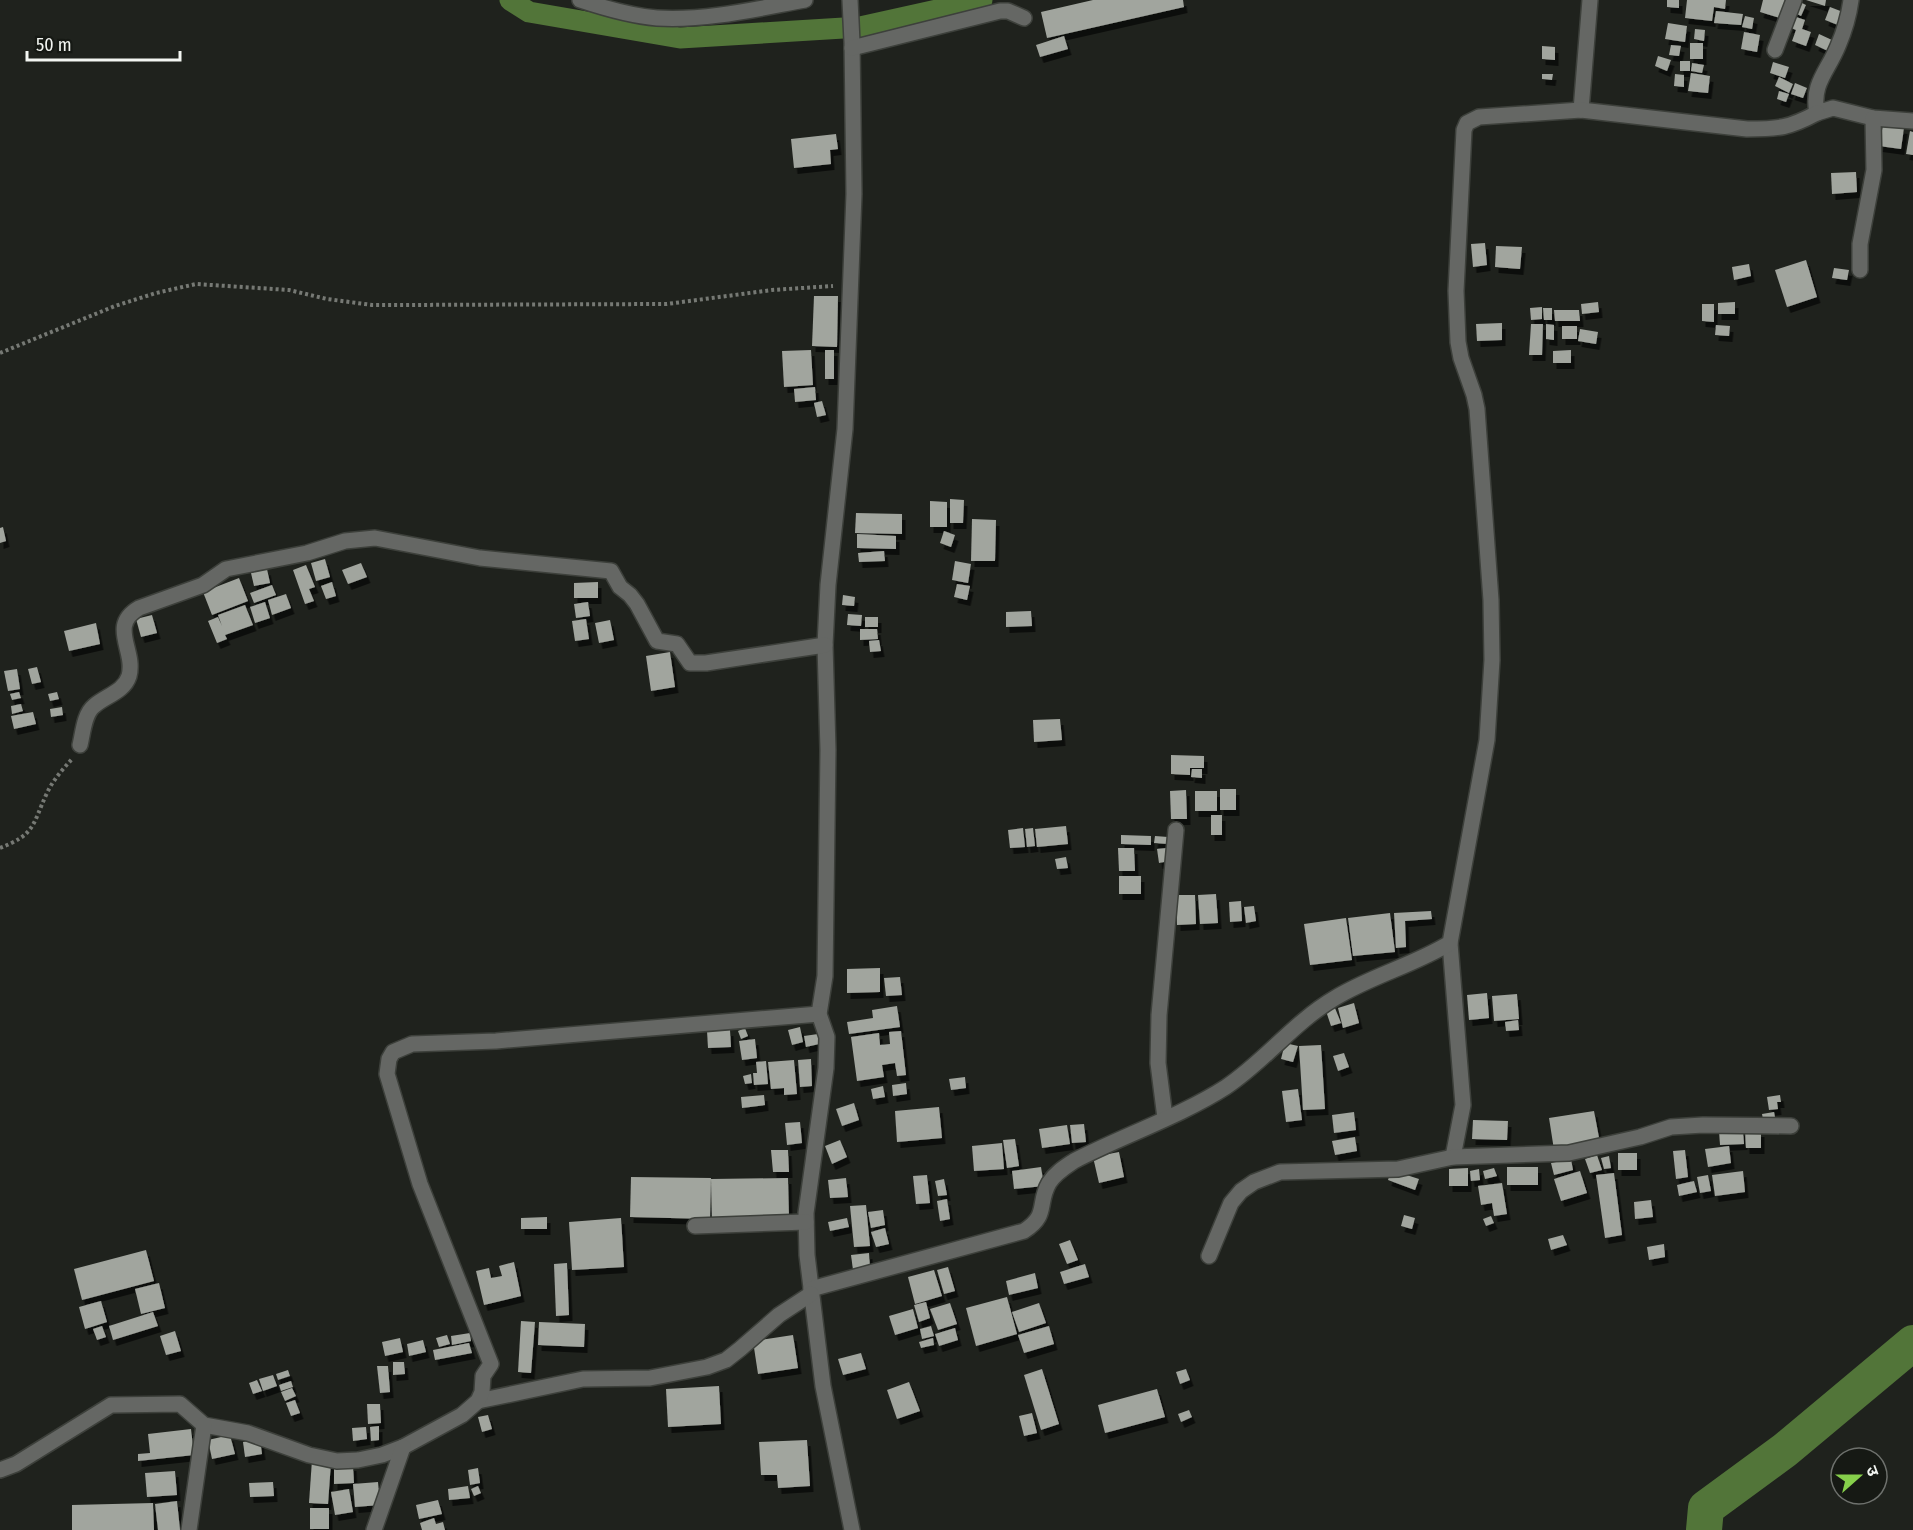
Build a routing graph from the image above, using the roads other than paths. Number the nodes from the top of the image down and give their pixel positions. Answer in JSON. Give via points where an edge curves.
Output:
{"nodes":[{"id":1,"x":580,"y":0,"type":"edge"},
{"id":2,"x":805,"y":0,"type":"edge"},
{"id":3,"x":1590,"y":0,"type":"edge"},
{"id":4,"x":1794,"y":0,"type":"edge"},
{"id":5,"x":1851,"y":0,"type":"edge"},
{"id":6,"x":850,"y":6,"type":"edge"},
{"id":7,"x":1024,"y":18,"type":"dead end"},
{"id":8,"x":852,"y":45,"type":"junction"},
{"id":9,"x":1775,"y":50,"type":"dead end"},
{"id":10,"x":1581,"y":110,"type":"junction"},
{"id":11,"x":1817,"y":112,"type":"junction"},
{"id":12,"x":1873,"y":118,"type":"junction"},
{"id":13,"x":1913,"y":121,"type":"edge"},
{"id":14,"x":1860,"y":270,"type":"dead end"},
{"id":15,"x":825,"y":645,"type":"junction"},
{"id":16,"x":80,"y":745,"type":"road end"},
{"id":17,"x":1176,"y":830,"type":"dead end"},
{"id":18,"x":1450,"y":943,"type":"junction"},
{"id":19,"x":819,"y":1014,"type":"junction"},
{"id":20,"x":1165,"y":1118,"type":"junction"},
{"id":21,"x":1791,"y":1126,"type":"dead end"},
{"id":22,"x":1453,"y":1157,"type":"junction"},
{"id":23,"x":806,"y":1221,"type":"junction"},
{"id":24,"x":695,"y":1226,"type":"dead end"},
{"id":25,"x":1209,"y":1256,"type":"dead end"},
{"id":26,"x":811,"y":1292,"type":"junction"},
{"id":27,"x":478,"y":1401,"type":"junction"},
{"id":28,"x":204,"y":1425,"type":"junction"},
{"id":29,"x":403,"y":1447,"type":"junction"},
{"id":30,"x":0,"y":1470,"type":"edge"},
{"id":31,"x":189,"y":1530,"type":"edge"},
{"id":32,"x":374,"y":1530,"type":"edge"},
{"id":33,"x":852,"y":1530,"type":"edge"}],
"edges":[{"from":1,"to":2,"type":"street","via":[[665,18],[730,14]]},
{"from":3,"to":10,"type":"street"},
{"from":4,"to":9,"type":"street"},
{"from":5,"to":11,"type":"street","via":[[1838,47],[1816,90]]},
{"from":6,"to":8,"type":"street"},
{"from":7,"to":8,"type":"street","via":[[1000,11]]},
{"from":8,"to":15,"type":"street","via":[[854,194],[844,429]]},
{"from":10,"to":11,"type":"street","via":[[1748,129],[1793,126]]},
{"from":10,"to":18,"type":"street","via":[[1479,117],[1467,123],[1464,130],[1456,291],[1458,342],[1477,409],[1492,660],[1487,740]]},
{"from":11,"to":12,"type":"street","via":[[1833,108]]},
{"from":12,"to":13,"type":"street"},
{"from":12,"to":14,"type":"street","via":[[1874,170],[1860,244]]},
{"from":15,"to":16,"type":"street","via":[[690,663],[677,644],[657,641],[637,604],[611,571],[480,558],[375,538],[345,541],[307,554],[226,569],[203,585],[130,613],[123,627],[130,674],[122,687],[93,706]]},
{"from":15,"to":19,"type":"street","via":[[826,929]]},
{"from":17,"to":20,"type":"street","via":[[1159,1015],[1158,1063]]},
{"from":18,"to":20,"type":"street","via":[[1337,996],[1315,1010],[1239,1078]]},
{"from":18,"to":22,"type":"street","via":[[1463,1105]]},
{"from":19,"to":23,"type":"street","via":[[827,1037],[826,1068]]},
{"from":19,"to":27,"type":"street","via":[[496,1041],[412,1044],[393,1052],[387,1074],[420,1184],[491,1364],[483,1376]]},
{"from":20,"to":26,"type":"street","via":[[1101,1146],[1057,1173],[1049,1184],[1039,1217],[1024,1231]]},
{"from":21,"to":22,"type":"street","via":[[1671,1127],[1569,1153]]},
{"from":22,"to":25,"type":"street","via":[[1398,1169],[1302,1171],[1268,1176],[1241,1191],[1231,1203]]},
{"from":23,"to":24,"type":"street"},
{"from":23,"to":26,"type":"street"},
{"from":26,"to":27,"type":"street","via":[[726,1360],[707,1367],[650,1378],[583,1379]]},
{"from":26,"to":33,"type":"street","via":[[823,1386]]},
{"from":27,"to":29,"type":"street","via":[[462,1415]]},
{"from":28,"to":29,"type":"street","via":[[248,1433],[337,1461],[382,1455]]},
{"from":28,"to":30,"type":"street","via":[[180,1404],[111,1406]]},
{"from":28,"to":31,"type":"street"},
{"from":29,"to":32,"type":"street"}]}
